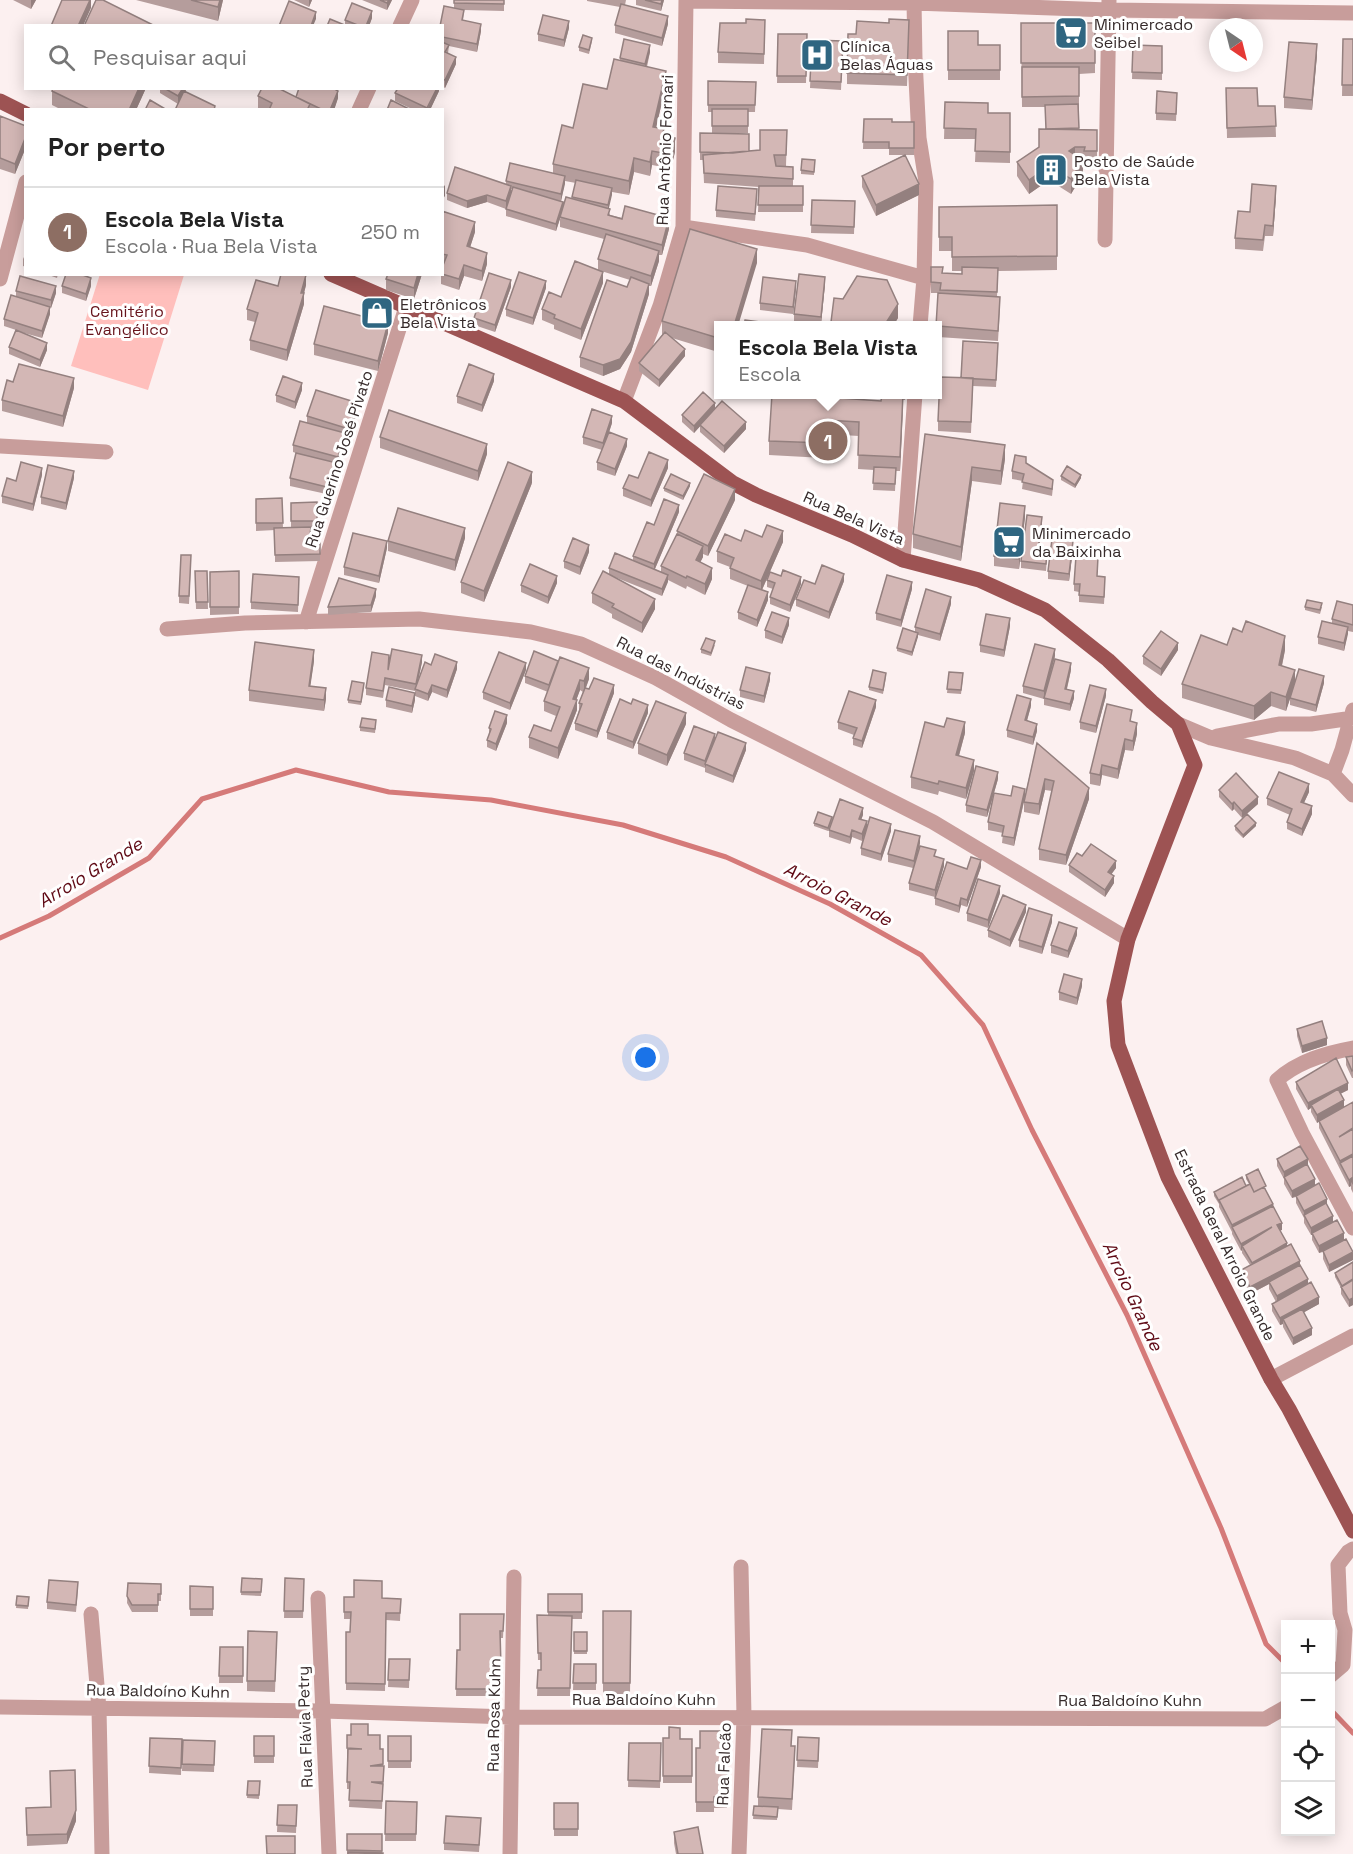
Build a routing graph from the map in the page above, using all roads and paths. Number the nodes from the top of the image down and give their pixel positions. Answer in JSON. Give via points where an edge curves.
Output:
{"nodes":[{"id":1,"x":412,"y":0,"type":"edge"},
{"id":2,"x":686,"y":0,"type":"edge"},
{"id":3,"x":914,"y":1,"type":"edge"},
{"id":4,"x":1109,"y":5,"type":"edge"},
{"id":5,"x":1305,"y":6,"type":"edge"},
{"id":6,"x":1353,"y":13,"type":"edge"},
{"id":7,"x":401,"y":24,"type":"edge"},
{"id":8,"x":368,"y":90,"type":"edge"},
{"id":9,"x":0,"y":101,"type":"edge"},
{"id":10,"x":360,"y":108,"type":"edge"},
{"id":11,"x":24,"y":113,"type":"edge"},
{"id":12,"x":24,"y":189,"type":"edge"},
{"id":13,"x":683,"y":227,"type":"junction"},
{"id":14,"x":1105,"y":240,"type":"dead end"},
{"id":15,"x":336,"y":276,"type":"edge"},
{"id":16,"x":924,"y":278,"type":"junction"},
{"id":17,"x":0,"y":279,"type":"edge"},
{"id":18,"x":406,"y":307,"type":"junction"},
{"id":19,"x":920,"y":321,"type":"edge"},
{"id":20,"x":915,"y":399,"type":"edge"},
{"id":21,"x":624,"y":401,"type":"junction"},
{"id":22,"x":0,"y":446,"type":"edge"},
{"id":23,"x":106,"y":452,"type":"dead end"},
{"id":24,"x":903,"y":560,"type":"junction"},
{"id":25,"x":306,"y":622,"type":"junction"},
{"id":26,"x":166,"y":629,"type":"dead end"},
{"id":27,"x":1352,"y":716,"type":"edge"},
{"id":28,"x":1178,"y":724,"type":"junction"},
{"id":29,"x":1211,"y":738,"type":"junction"},
{"id":30,"x":1333,"y":774,"type":"junction"},
{"id":31,"x":1353,"y":795,"type":"edge"},
{"id":32,"x":1128,"y":939,"type":"junction"},
{"id":33,"x":1353,"y":1048,"type":"edge"},
{"id":34,"x":1353,"y":1228,"type":"edge"},
{"id":35,"x":1353,"y":1336,"type":"edge"},
{"id":36,"x":1271,"y":1379,"type":"junction"},
{"id":37,"x":1353,"y":1531,"type":"edge"},
{"id":38,"x":1353,"y":1549,"type":"edge"},
{"id":39,"x":741,"y":1567,"type":"dead end"},
{"id":40,"x":514,"y":1576,"type":"dead end"},
{"id":41,"x":318,"y":1598,"type":"dead end"},
{"id":42,"x":91,"y":1614,"type":"dead end"},
{"id":43,"x":1333,"y":1674,"type":"edge"},
{"id":44,"x":0,"y":1707,"type":"edge"},
{"id":45,"x":99,"y":1709,"type":"junction"},
{"id":46,"x":1281,"y":1710,"type":"edge"},
{"id":47,"x":323,"y":1711,"type":"junction"},
{"id":48,"x":512,"y":1717,"type":"junction"},
{"id":49,"x":744,"y":1717,"type":"junction"},
{"id":50,"x":102,"y":1854,"type":"edge"},
{"id":51,"x":329,"y":1854,"type":"edge"},
{"id":52,"x":510,"y":1854,"type":"edge"},
{"id":53,"x":739,"y":1854,"type":"edge"}],
"edges":[{"from":1,"to":7,"type":"street"},
{"from":2,"to":3,"type":"street"},
{"from":2,"to":13,"type":"street","name":"Rua Antônio Fornari"},
{"from":3,"to":4,"type":"street"},
{"from":3,"to":16,"type":"street","via":[[919,127],[926,182]]},
{"from":4,"to":5,"type":"street"},
{"from":4,"to":14,"type":"street"},
{"from":5,"to":6,"type":"street"},
{"from":8,"to":10,"type":"street"},
{"from":9,"to":11,"type":"main road"},
{"from":12,"to":17,"type":"street"},
{"from":13,"to":16,"type":"street","via":[[807,245]]},
{"from":13,"to":21,"type":"street","name":"Rua Antônio Fornari","via":[[660,306]]},
{"from":15,"to":18,"type":"main road","name":"Rua Bela Vista"},
{"from":16,"to":19,"type":"street"},
{"from":18,"to":21,"type":"main road","name":"Rua Bela Vista"},
{"from":18,"to":25,"type":"street","name":"Rua Guerino José Pivato"},
{"from":20,"to":24,"type":"street"},
{"from":21,"to":24,"type":"main road","name":"Rua Bela Vista","via":[[733,483]]},
{"from":22,"to":23,"type":"street"},
{"from":24,"to":28,"type":"main road","name":"Rua Bela Vista","via":[[979,580],[1044,610],[1108,660]]},
{"from":25,"to":26,"type":"street","name":"Rua das Indústrias"},
{"from":25,"to":32,"type":"street","name":"Rua das Indústrias","via":[[418,619],[531,632],[581,644],[656,678],[933,822]]},
{"from":27,"to":29,"type":"street","via":[[1311,724],[1279,724]]},
{"from":27,"to":30,"type":"street"},
{"from":28,"to":29,"type":"street","name":"Rua Bela Vista"},
{"from":28,"to":32,"type":"main road","name":"Estrada Geral Arroio Grande","via":[[1195,765]]},
{"from":29,"to":30,"type":"street","name":"Rua Bela Vista","via":[[1295,758]]},
{"from":30,"to":31,"type":"street","name":"Rua Bela Vista"},
{"from":32,"to":36,"type":"main road","name":"Estrada Geral Arroio Grande","via":[[1114,1001],[1118,1046],[1168,1177]]},
{"from":33,"to":34,"type":"street","via":[[1309,1060],[1277,1080]]},
{"from":35,"to":36,"type":"street"},
{"from":36,"to":37,"type":"main road","name":"Estrada Geral Arroio Grande"},
{"from":38,"to":43,"type":"street","via":[[1338,1565],[1340,1612],[1345,1630],[1343,1665]]},
{"from":39,"to":49,"type":"street","name":"Rua Falcão"},
{"from":40,"to":48,"type":"street","name":"Rua Rosa Kuhn"},
{"from":41,"to":47,"type":"street","name":"Rua Flávia Petry"},
{"from":42,"to":45,"type":"street"},
{"from":44,"to":45,"type":"street","name":"Rua Baldoíno Kuhn"},
{"from":45,"to":47,"type":"street","name":"Rua Baldoíno Kuhn"},
{"from":45,"to":50,"type":"street"},
{"from":46,"to":49,"type":"street","name":"Rua Baldoíno Kuhn","via":[[1265,1719]]},
{"from":47,"to":48,"type":"street","name":"Rua Baldoíno Kuhn"},
{"from":47,"to":51,"type":"street","name":"Rua Flávia Petry"},
{"from":48,"to":49,"type":"street","name":"Rua Baldoíno Kuhn"},
{"from":48,"to":52,"type":"street","name":"Rua Rosa Kuhn"},
{"from":49,"to":53,"type":"street","name":"Rua Falcão"}]}
